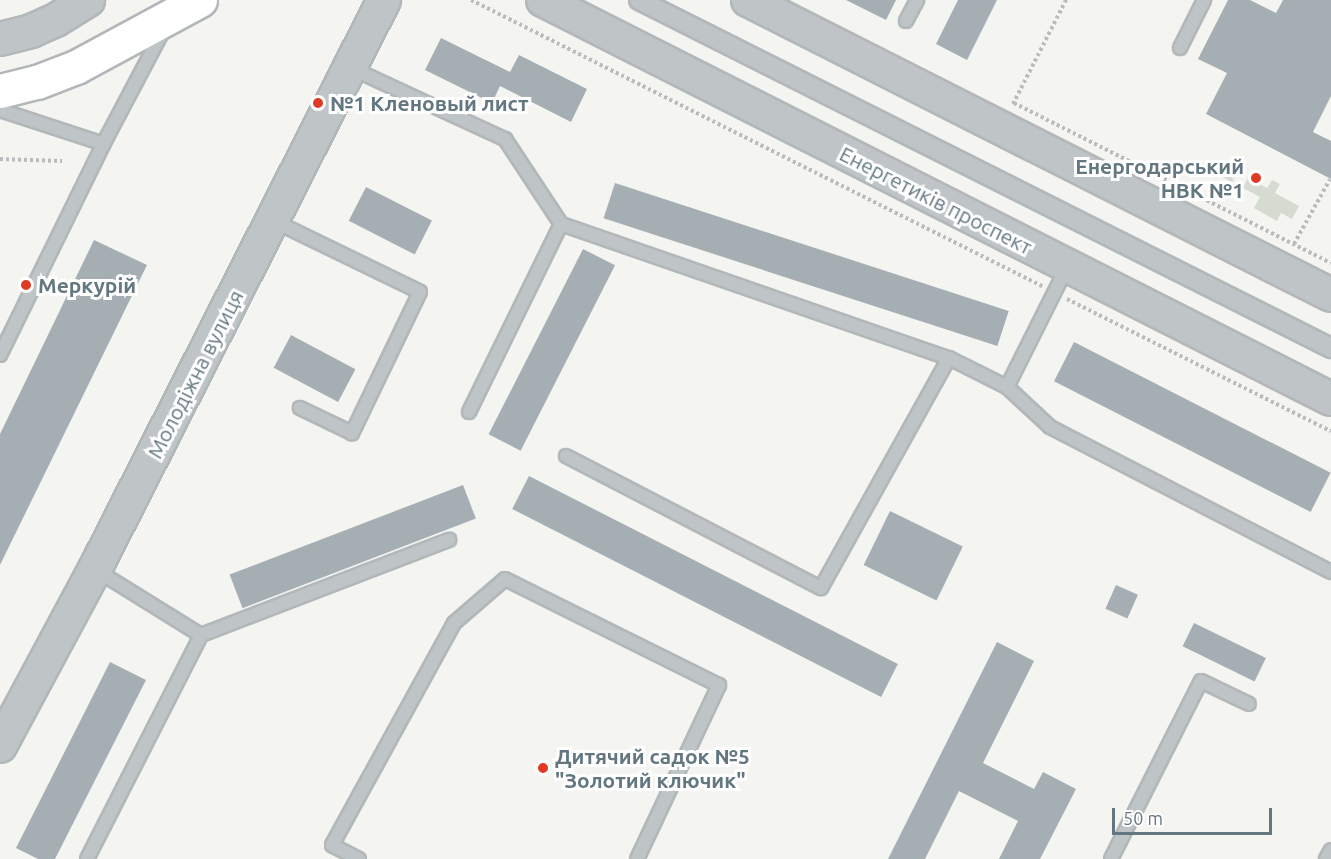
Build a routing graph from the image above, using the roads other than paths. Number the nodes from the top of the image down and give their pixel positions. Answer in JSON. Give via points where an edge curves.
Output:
{"nodes":[{"id":1,"x":88,"y":0,"type":"edge"},
{"id":2,"x":200,"y":0,"type":"edge"},
{"id":3,"x":384,"y":0,"type":"edge"},
{"id":4,"x":543,"y":0,"type":"edge"},
{"id":5,"x":639,"y":0,"type":"edge"},
{"id":6,"x":748,"y":0,"type":"edge"},
{"id":7,"x":917,"y":0,"type":"edge"},
{"id":8,"x":1204,"y":0,"type":"edge"},
{"id":9,"x":170,"y":17,"type":"junction"},
{"id":10,"x":906,"y":21,"type":"dead end"},
{"id":11,"x":0,"y":39,"type":"edge"},
{"id":12,"x":1180,"y":48,"type":"dead end"},
{"id":13,"x":351,"y":68,"type":"junction"},
{"id":14,"x":0,"y":91,"type":"edge"},
{"id":15,"x":0,"y":110,"type":"edge"},
{"id":16,"x":104,"y":144,"type":"junction"},
{"id":17,"x":273,"y":221,"type":"junction"},
{"id":18,"x":561,"y":224,"type":"junction"},
{"id":19,"x":1060,"y":280,"type":"junction"},
{"id":20,"x":1331,"y":295,"type":"edge"},
{"id":21,"x":1331,"y":348,"type":"edge"},
{"id":22,"x":0,"y":355,"type":"edge"},
{"id":23,"x":950,"y":358,"type":"junction"},
{"id":24,"x":1007,"y":387,"type":"junction"},
{"id":25,"x":1331,"y":399,"type":"edge"},
{"id":26,"x":300,"y":408,"type":"dead end"},
{"id":27,"x":469,"y":411,"type":"dead end"},
{"id":28,"x":566,"y":456,"type":"dead end"},
{"id":29,"x":449,"y":540,"type":"dead end"},
{"id":30,"x":95,"y":569,"type":"junction"},
{"id":31,"x":1331,"y":572,"type":"edge"},
{"id":32,"x":201,"y":635,"type":"junction"},
{"id":33,"x":1250,"y":704,"type":"dead end"},
{"id":34,"x":0,"y":746,"type":"edge"},
{"id":35,"x":1331,"y":850,"type":"edge"},
{"id":36,"x":87,"y":859,"type":"edge"},
{"id":37,"x":359,"y":859,"type":"edge"},
{"id":38,"x":637,"y":859,"type":"edge"},
{"id":39,"x":1111,"y":859,"type":"edge"},
{"id":40,"x":1326,"y":859,"type":"edge"}],
"edges":[{"from":1,"to":11,"type":"street","via":[[56,20]]},
{"from":2,"to":9,"type":"main road"},
{"from":3,"to":13,"type":"street","name":"Молодіжна вулиця"},
{"from":4,"to":19,"type":"street","name":"Енергетиків проспект"},
{"from":5,"to":21,"type":"street"},
{"from":6,"to":20,"type":"street","via":[[1007,115]]},
{"from":7,"to":10,"type":"lane"},
{"from":8,"to":12,"type":"lane"},
{"from":9,"to":14,"type":"main road","via":[[67,71]]},
{"from":9,"to":16,"type":"lane"},
{"from":13,"to":17,"type":"street","name":"Молодіжна вулиця"},
{"from":13,"to":18,"type":"lane","via":[[505,139]]},
{"from":15,"to":16,"type":"lane"},
{"from":16,"to":22,"type":"lane"},
{"from":17,"to":26,"type":"lane","via":[[420,292],[352,433]]},
{"from":17,"to":30,"type":"street","name":"Молодіжна вулиця"},
{"from":18,"to":23,"type":"lane"},
{"from":18,"to":27,"type":"lane"},
{"from":19,"to":24,"type":"lane"},
{"from":19,"to":25,"type":"street","name":"Енергетиків проспект"},
{"from":23,"to":24,"type":"lane"},
{"from":23,"to":28,"type":"lane","via":[[821,588]]},
{"from":24,"to":31,"type":"lane","via":[[1050,427]]},
{"from":29,"to":32,"type":"lane"},
{"from":30,"to":32,"type":"lane"},
{"from":30,"to":34,"type":"street","name":"Молодіжна вулиця"},
{"from":32,"to":36,"type":"lane"},
{"from":33,"to":39,"type":"lane","via":[[1201,681]]},
{"from":35,"to":40,"type":"lane"},
{"from":37,"to":38,"type":"lane","via":[[333,845],[454,623],[505,579],[719,684]]}]}
